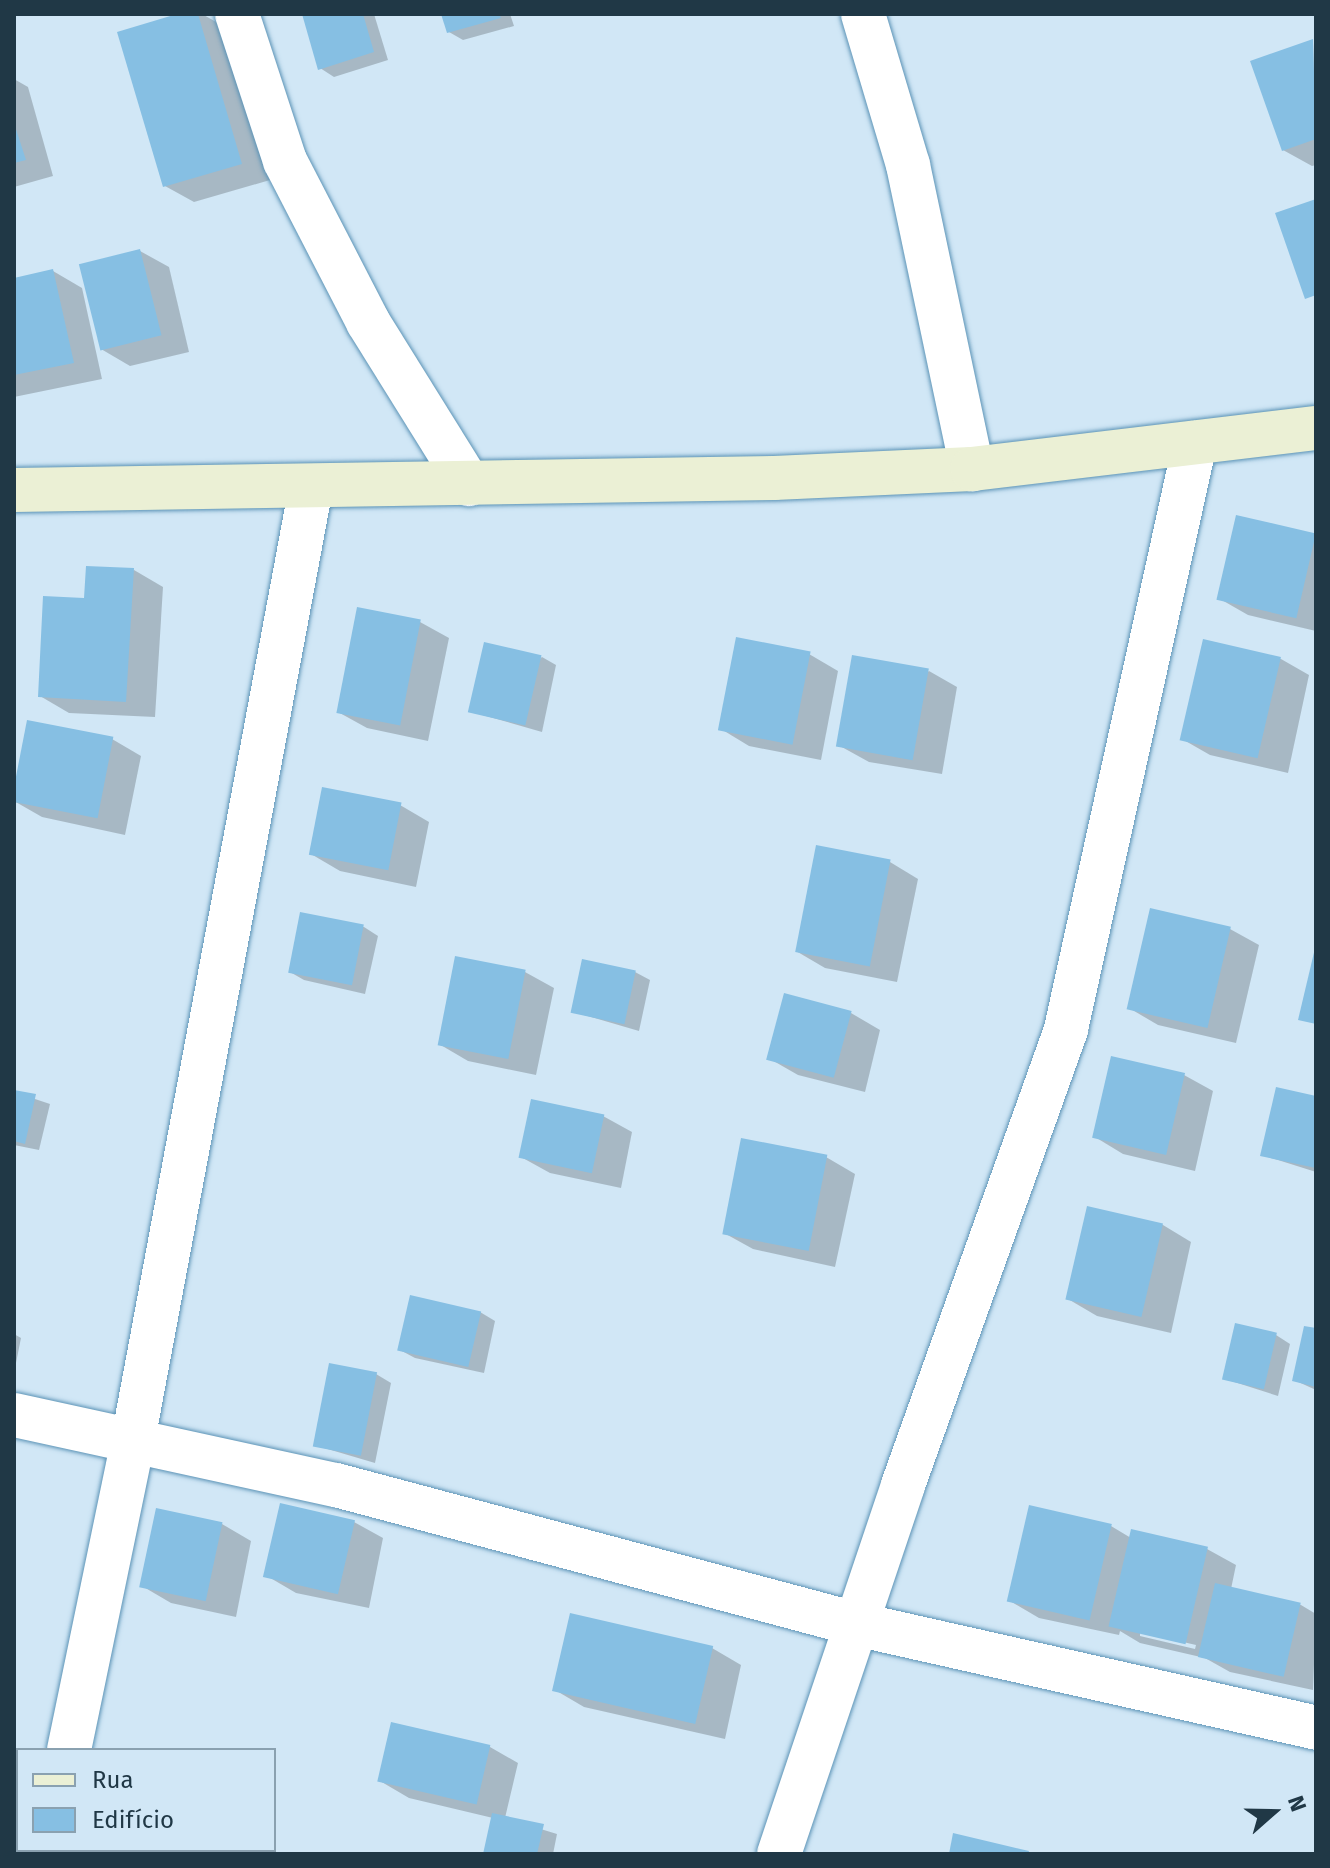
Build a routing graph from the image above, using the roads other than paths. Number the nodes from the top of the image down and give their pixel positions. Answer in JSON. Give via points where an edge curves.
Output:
{"nodes":[{"id":1,"x":237,"y":14,"type":"edge"},
{"id":2,"x":863,"y":14,"type":"edge"},
{"id":3,"x":1316,"y":428,"type":"edge"},
{"id":4,"x":1195,"y":443,"type":"junction"},
{"id":5,"x":972,"y":469,"type":"junction"},
{"id":6,"x":469,"y":484,"type":"junction"},
{"id":7,"x":311,"y":487,"type":"junction"},
{"id":8,"x":14,"y":490,"type":"edge"},
{"id":9,"x":14,"y":1415,"type":"edge"},
{"id":10,"x":133,"y":1440,"type":"junction"},
{"id":11,"x":856,"y":1624,"type":"junction"},
{"id":12,"x":1316,"y":1728,"type":"edge"},
{"id":13,"x":69,"y":1748,"type":"edge"},
{"id":14,"x":779,"y":1854,"type":"edge"}],
"edges":[{"from":1,"to":6,"type":"street","via":[[285,161],[368,322]]},
{"from":2,"to":5,"type":"street","via":[[908,165]]},
{"from":3,"to":4,"type":"main road"},
{"from":4,"to":5,"type":"main road"},
{"from":4,"to":11,"type":"street","via":[[1066,1029]]},
{"from":5,"to":6,"type":"main road"},
{"from":6,"to":7,"type":"main road"},
{"from":7,"to":8,"type":"main road"},
{"from":7,"to":10,"type":"street"},
{"from":9,"to":10,"type":"street"},
{"from":10,"to":11,"type":"street","via":[[336,1485]]},
{"from":10,"to":13,"type":"street"},
{"from":11,"to":12,"type":"street"},
{"from":11,"to":14,"type":"street"}]}
